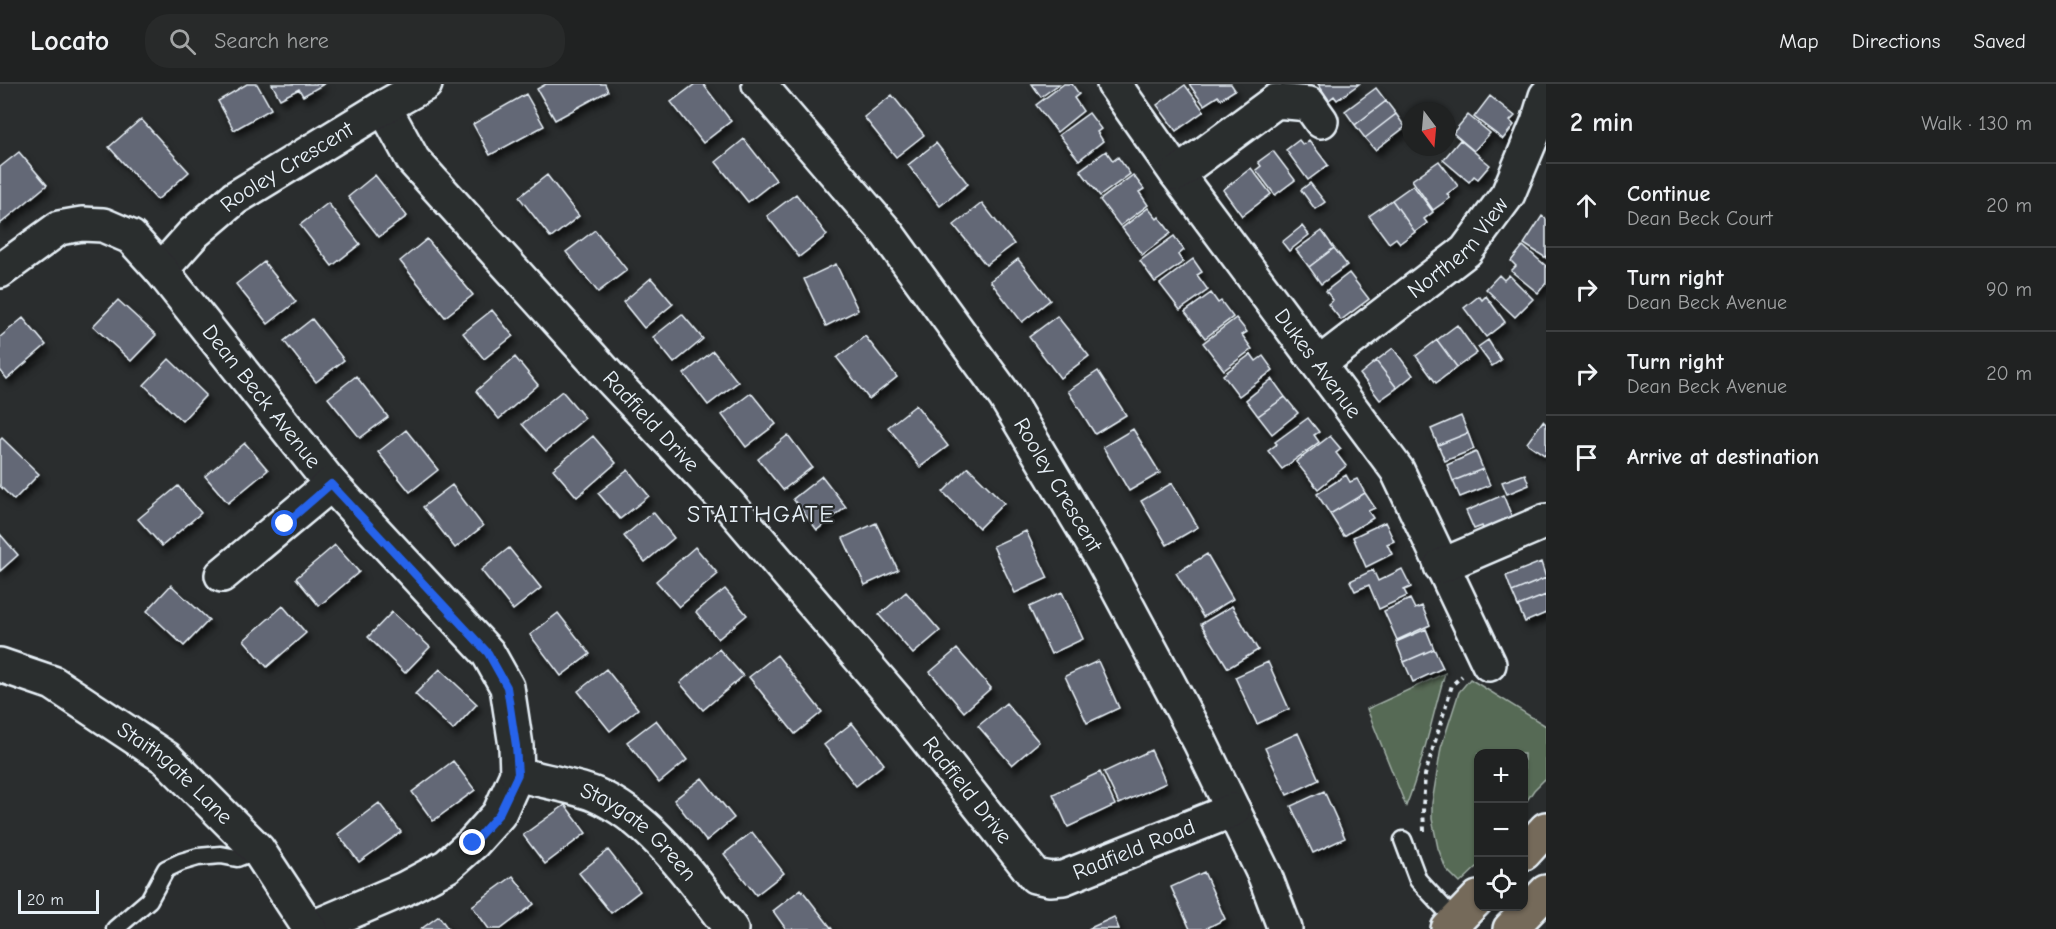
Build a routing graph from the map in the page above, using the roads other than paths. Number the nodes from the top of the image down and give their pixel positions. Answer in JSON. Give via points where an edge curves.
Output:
{"nodes":[{"id":1,"x":759,"y":84,"type":"edge"},
{"id":2,"x":1114,"y":84,"type":"edge"},
{"id":3,"x":402,"y":93,"type":"edge"},
{"id":4,"x":1546,"y":96,"type":"edge"},
{"id":5,"x":1321,"y":121,"type":"dead end"},
{"id":6,"x":1178,"y":174,"type":"junction"},
{"id":7,"x":161,"y":270,"type":"junction"},
{"id":8,"x":0,"y":271,"type":"edge"},
{"id":9,"x":1319,"y":364,"type":"junction"},
{"id":10,"x":331,"y":484,"type":"junction"},
{"id":11,"x":1546,"y":521,"type":"edge"},
{"id":12,"x":1441,"y":566,"type":"junction"},
{"id":13,"x":222,"y":575,"type":"dead end"},
{"id":14,"x":1489,"y":663,"type":"road end"},
{"id":15,"x":0,"y":665,"type":"edge"},
{"id":16,"x":518,"y":774,"type":"junction"},
{"id":17,"x":1233,"y":810,"type":"junction"},
{"id":18,"x":1546,"y":829,"type":"edge"},
{"id":19,"x":1403,"y":840,"type":"dead end"},
{"id":20,"x":1528,"y":849,"type":"edge"},
{"id":21,"x":258,"y":850,"type":"junction"},
{"id":22,"x":1035,"y":876,"type":"joint"},
{"id":23,"x":1461,"y":916,"type":"edge"},
{"id":24,"x":115,"y":929,"type":"edge"},
{"id":25,"x":310,"y":929,"type":"edge"},
{"id":26,"x":731,"y":929,"type":"edge"},
{"id":27,"x":1285,"y":929,"type":"edge"}],
"edges":[{"from":1,"to":17,"type":"street","name":"Rooley Crescent","via":[[886,232],[1005,396],[1102,559]]},
{"from":2,"to":6,"type":"street","name":"Dukes Avenue"},
{"from":3,"to":7,"type":"street","name":"Rooley Crescent","via":[[235,198],[194,233]]},
{"from":3,"to":22,"type":"street","name":"Radfield Drive","via":[[413,160],[725,500],[897,701]]},
{"from":4,"to":9,"type":"street","name":"Northern View","via":[[1508,194],[1466,252]]},
{"from":5,"to":6,"type":"street","via":[[1309,104],[1276,101]]},
{"from":6,"to":9,"type":"street","name":"Dukes Avenue"},
{"from":7,"to":8,"type":"street","name":"Dean Beck Avenue","via":[[131,237],[103,225],[82,224],[59,228]]},
{"from":7,"to":10,"type":"street","name":"Dean Beck Avenue"},
{"from":9,"to":12,"type":"street","name":"Dukes Avenue","via":[[1397,470]]},
{"from":10,"to":13,"type":"street"},
{"from":10,"to":16,"type":"street","name":"Dean Beck Avenue","via":[[488,653],[507,687]]},
{"from":11,"to":12,"type":"street"},
{"from":12,"to":14,"type":"street","name":"Dukes Avenue"},
{"from":15,"to":21,"type":"street","name":"Staithgate Lane","via":[[53,683],[166,758]]},
{"from":16,"to":25,"type":"street","name":"Dean Beck Avenue","via":[[499,814],[447,866]]},
{"from":16,"to":26,"type":"street","name":"Staygate Green","via":[[593,794],[620,809],[646,828],[686,870]]},
{"from":17,"to":22,"type":"street","name":"Radfield Road","via":[[1063,878]]},
{"from":17,"to":27,"type":"street","name":"Rooley Crescent"},
{"from":18,"to":20,"type":"highway"},
{"from":19,"to":23,"type":"lane","via":[[1418,880]]},
{"from":21,"to":24,"type":"lane","via":[[237,858],[198,857],[166,869],[149,900]]},
{"from":21,"to":25,"type":"street","name":"Staithgate Lane"}]}
